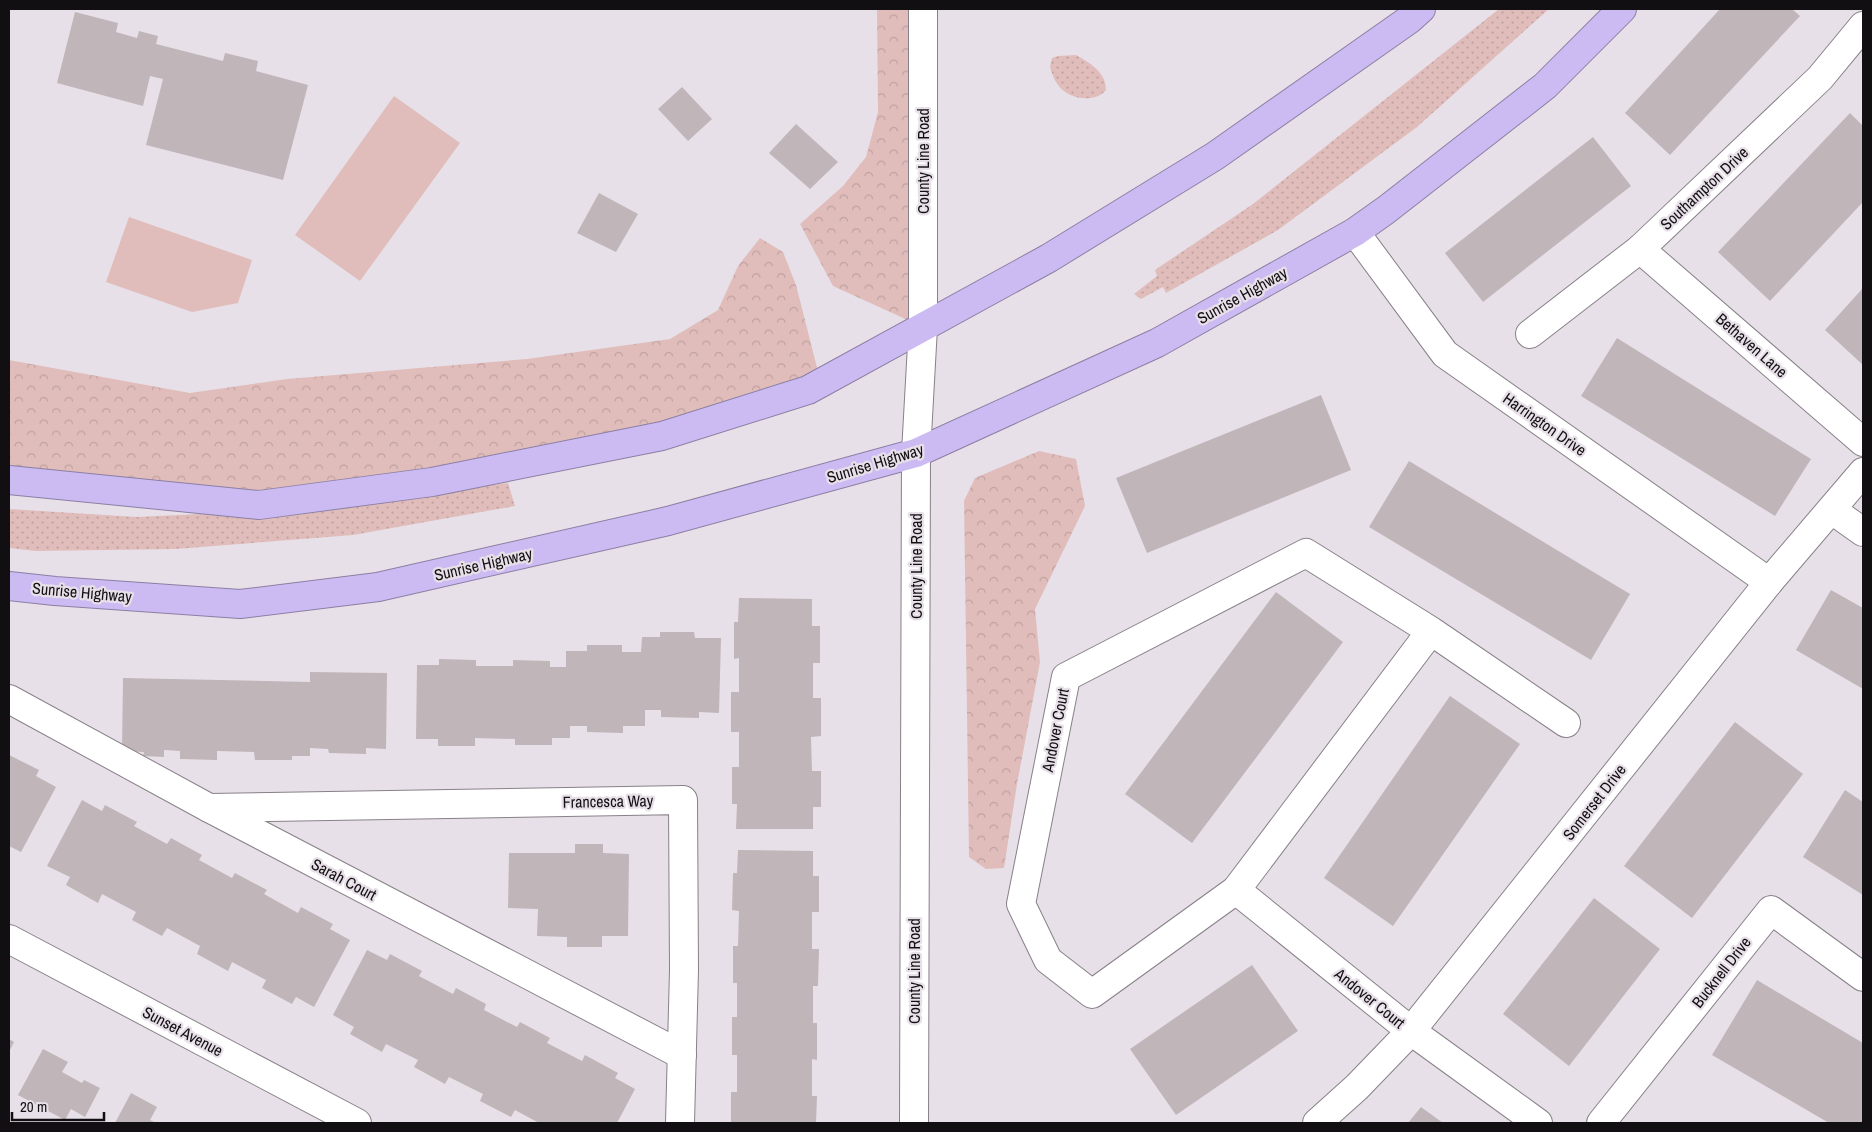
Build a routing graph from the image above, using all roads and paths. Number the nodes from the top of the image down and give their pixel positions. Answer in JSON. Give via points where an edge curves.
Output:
{"nodes":[{"id":1,"x":923,"y":9,"type":"edge"},
{"id":2,"x":1421,"y":9,"type":"edge"},
{"id":3,"x":1622,"y":9,"type":"edge"},
{"id":4,"x":1863,"y":26,"type":"edge"},
{"id":5,"x":1355,"y":232,"type":"junction"},
{"id":6,"x":1640,"y":249,"type":"junction"},
{"id":7,"x":923,"y":327,"type":"junction"},
{"id":8,"x":1530,"y":334,"type":"dead end"},
{"id":9,"x":1863,"y":442,"type":"edge"},
{"id":10,"x":916,"y":453,"type":"junction"},
{"id":11,"x":1863,"y":472,"type":"edge"},
{"id":12,"x":9,"y":480,"type":"edge"},
{"id":13,"x":1832,"y":510,"type":"junction"},
{"id":14,"x":1863,"y":532,"type":"edge"},
{"id":15,"x":1769,"y":582,"type":"junction"},
{"id":16,"x":9,"y":586,"type":"edge"},
{"id":17,"x":1431,"y":631,"type":"junction"},
{"id":18,"x":9,"y":699,"type":"edge"},
{"id":19,"x":1566,"y":723,"type":"dead end"},
{"id":20,"x":209,"y":808,"type":"junction"},
{"id":21,"x":1236,"y":890,"type":"junction"},
{"id":22,"x":9,"y":939,"type":"edge"},
{"id":23,"x":1863,"y":977,"type":"edge"},
{"id":24,"x":1411,"y":1030,"type":"junction"},
{"id":25,"x":682,"y":1055,"type":"junction"},
{"id":26,"x":357,"y":1123,"type":"edge"},
{"id":27,"x":680,"y":1123,"type":"edge"},
{"id":28,"x":914,"y":1123,"type":"edge"},
{"id":29,"x":1317,"y":1123,"type":"edge"},
{"id":30,"x":1538,"y":1123,"type":"edge"},
{"id":31,"x":1601,"y":1123,"type":"edge"}],
"edges":[{"from":1,"to":7,"type":"street","name":"County Line Road"},
{"from":2,"to":7,"type":"highway","via":[[1215,156],[1049,258]]},
{"from":3,"to":5,"type":"highway","name":"Sunrise Highway","via":[[1546,86]]},
{"from":4,"to":6,"type":"street","name":"Southampton Drive","via":[[1820,78]]},
{"from":5,"to":10,"type":"highway","name":"Sunrise Highway","via":[[1157,343]]},
{"from":5,"to":15,"type":"street","name":"Harrington Drive","via":[[1445,354]]},
{"from":6,"to":8,"type":"street","name":"Southampton Drive"},
{"from":6,"to":9,"type":"street","name":"Bethaven Lane"},
{"from":7,"to":10,"type":"street","name":"County Line Road"},
{"from":7,"to":12,"type":"highway","via":[[808,390],[662,436],[432,482],[260,505]]},
{"from":10,"to":16,"type":"highway","name":"Sunrise Highway","via":[[668,521],[378,587],[240,604]]},
{"from":10,"to":28,"type":"street","name":"County Line Road"},
{"from":11,"to":13,"type":"street","name":"Somerset Drive"},
{"from":13,"to":14,"type":"street"},
{"from":13,"to":15,"type":"street","name":"Somerset Drive"},
{"from":15,"to":24,"type":"street","name":"Somerset Drive"},
{"from":17,"to":19,"type":"street","name":"Andover Court"},
{"from":17,"to":21,"type":"street","name":"Andover Court"},
{"from":17,"to":21,"type":"street","name":"Andover Court","via":[[1306,553],[1066,677],[1021,904],[1048,960],[1092,994]]},
{"from":18,"to":20,"type":"street","name":"Sarah Court"},
{"from":20,"to":25,"type":"street","name":"Sarah Court"},
{"from":20,"to":25,"type":"street","name":"Francesca Way","via":[[683,800]]},
{"from":21,"to":24,"type":"street","name":"Andover Court"},
{"from":22,"to":26,"type":"street","name":"Sunset Avenue"},
{"from":23,"to":31,"type":"street","name":"Bucknell Drive","via":[[1771,910]]},
{"from":24,"to":29,"type":"street","name":"Somerset Drive","via":[[1357,1087]]},
{"from":24,"to":30,"type":"street"},
{"from":25,"to":27,"type":"street","name":"Francesca Way"}]}
